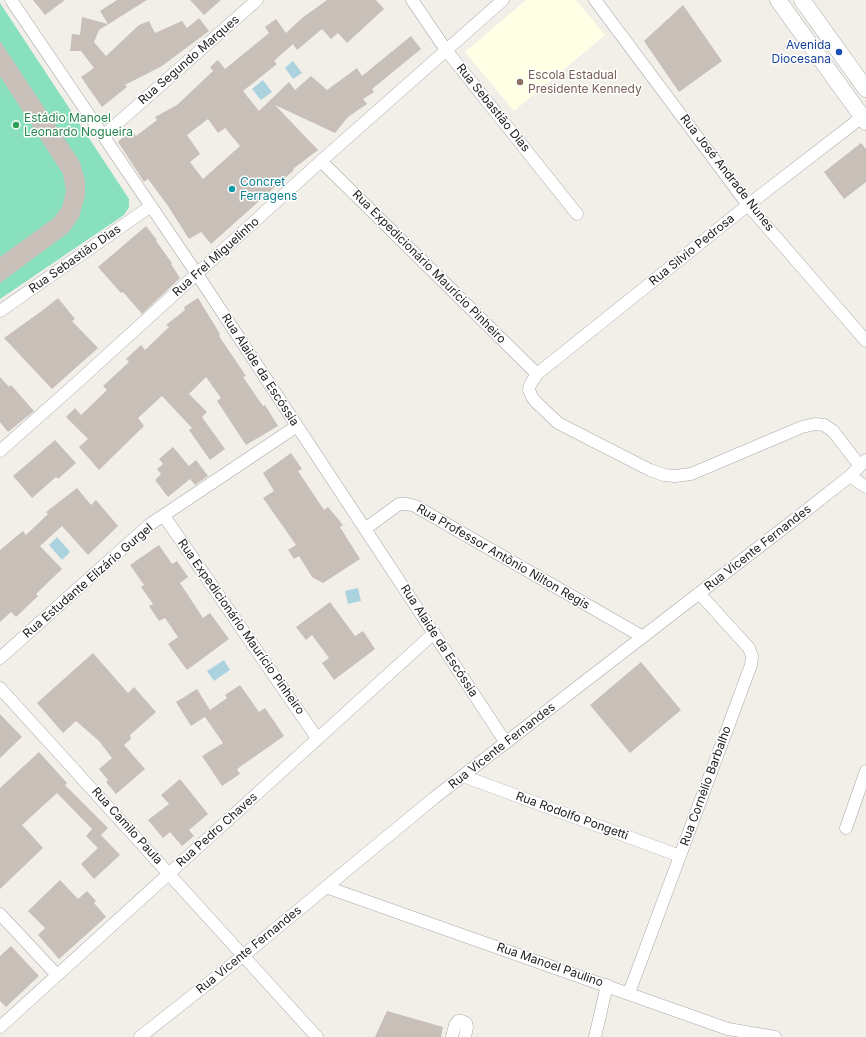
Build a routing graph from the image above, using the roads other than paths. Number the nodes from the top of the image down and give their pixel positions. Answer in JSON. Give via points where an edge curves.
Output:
{"nodes":[{"id":1,"x":11,"y":0,"type":"edge"},
{"id":2,"x":258,"y":0,"type":"edge"},
{"id":3,"x":412,"y":0,"type":"edge"},
{"id":4,"x":503,"y":0,"type":"edge"},
{"id":5,"x":595,"y":0,"type":"edge"},
{"id":6,"x":778,"y":0,"type":"edge"},
{"id":7,"x":805,"y":4,"type":"edge"},
{"id":8,"x":792,"y":20,"type":"junction"},
{"id":9,"x":446,"y":50,"type":"junction"},
{"id":10,"x":866,"y":89,"type":"edge"},
{"id":11,"x":865,"y":118,"type":"edge"},
{"id":12,"x":103,"y":136,"type":"junction"},
{"id":13,"x":322,"y":161,"type":"junction"},
{"id":14,"x":748,"y":205,"type":"junction"},
{"id":15,"x":150,"y":206,"type":"junction"},
{"id":16,"x":577,"y":214,"type":"dead end"},
{"id":17,"x":197,"y":274,"type":"junction"},
{"id":18,"x":0,"y":311,"type":"edge"},
{"id":19,"x":866,"y":340,"type":"edge"},
{"id":20,"x":537,"y":374,"type":"junction"},
{"id":21,"x":297,"y":426,"type":"junction"},
{"id":22,"x":0,"y":451,"type":"edge"},
{"id":23,"x":863,"y":463,"type":"edge"},
{"id":24,"x":850,"y":476,"type":"junction"},
{"id":25,"x":866,"y":487,"type":"edge"},
{"id":26,"x":164,"y":516,"type":"junction"},
{"id":27,"x":365,"y":529,"type":"junction"},
{"id":28,"x":699,"y":593,"type":"junction"},
{"id":29,"x":434,"y":633,"type":"junction"},
{"id":30,"x":643,"y":637,"type":"junction"},
{"id":31,"x":0,"y":658,"type":"edge"},
{"id":32,"x":0,"y":688,"type":"edge"},
{"id":33,"x":317,"y":738,"type":"junction"},
{"id":34,"x":506,"y":743,"type":"junction"},
{"id":35,"x":866,"y":771,"type":"edge"},
{"id":36,"x":463,"y":776,"type":"junction"},
{"id":37,"x":846,"y":828,"type":"dead end"},
{"id":38,"x":680,"y":856,"type":"junction"},
{"id":39,"x":169,"y":873,"type":"junction"},
{"id":40,"x":326,"y":887,"type":"junction"},
{"id":41,"x":0,"y":914,"type":"edge"},
{"id":42,"x":244,"y":955,"type":"junction"},
{"id":43,"x":57,"y":975,"type":"junction"},
{"id":44,"x":607,"y":985,"type":"junction"},
{"id":45,"x":629,"y":993,"type":"junction"},
{"id":46,"x":0,"y":1027,"type":"edge"},
{"id":47,"x":727,"y":1033,"type":"edge"},
{"id":48,"x":140,"y":1037,"type":"edge"},
{"id":49,"x":317,"y":1037,"type":"edge"},
{"id":50,"x":452,"y":1037,"type":"edge"},
{"id":51,"x":464,"y":1037,"type":"edge"},
{"id":52,"x":595,"y":1037,"type":"edge"},
{"id":53,"x":775,"y":1037,"type":"edge"}],
"edges":[{"from":1,"to":12,"type":"street","name":"Rua Alaide da Escóssia"},
{"from":2,"to":12,"type":"street","name":"Rua Segundo Marques"},
{"from":3,"to":9,"type":"street","name":"Rua Sebastião Dias"},
{"from":4,"to":9,"type":"street","name":"Rua Frei Miguelinho"},
{"from":5,"to":14,"type":"street","name":"Rua José Andrade Nunes"},
{"from":6,"to":8,"type":"street"},
{"from":7,"to":8,"type":"street"},
{"from":7,"to":10,"type":"street"},
{"from":8,"to":11,"type":"street"},
{"from":9,"to":13,"type":"street","name":"Rua Frei Miguelinho"},
{"from":9,"to":16,"type":"street","name":"Rua Sebastião Dias"},
{"from":11,"to":14,"type":"street","name":"Rua Silvio Pedrosa"},
{"from":12,"to":15,"type":"street","name":"Rua Alaide da Escóssia"},
{"from":13,"to":17,"type":"street","name":"Rua Frei Miguelinho"},
{"from":13,"to":20,"type":"street","name":"Rua Expedicionário Maurício Pinheiro"},
{"from":14,"to":19,"type":"street","name":"Rua José Andrade Nunes"},
{"from":14,"to":20,"type":"street","name":"Rua Silvio Pedrosa"},
{"from":15,"to":17,"type":"street","name":"Rua Alaide da Escóssia"},
{"from":15,"to":18,"type":"street","name":"Rua Sebastião Dias"},
{"from":17,"to":21,"type":"street","name":"Rua Alaide da Escóssia"},
{"from":17,"to":22,"type":"street","name":"Rua Frei Miguelinho"},
{"from":20,"to":23,"type":"street","via":[[530,385],[530,395],[558,423],[664,475],[691,474],[802,427],[816,424],[834,431]]},
{"from":21,"to":26,"type":"street","name":"Rua Estudante Elizário Gurgel"},
{"from":21,"to":27,"type":"street","name":"Rua Alaide da Escóssia"},
{"from":23,"to":24,"type":"street","name":"Rua Vicente Fernandes"},
{"from":24,"to":25,"type":"street"},
{"from":24,"to":28,"type":"street","name":"Rua Vicente Fernandes"},
{"from":26,"to":31,"type":"street","name":"Rua Estudante Elizário Gurgel","via":[[149,525]]},
{"from":26,"to":33,"type":"street","name":"Rua Expedicionário Maurício Pinheiro"},
{"from":27,"to":29,"type":"street","name":"Rua Alaide da Escóssia"},
{"from":27,"to":30,"type":"street","name":"Rua Professor Antônio Nilton Regis","via":[[399,504],[415,506]]},
{"from":28,"to":30,"type":"street","name":"Rua Vicente Fernandes"},
{"from":28,"to":38,"type":"street","name":"Rua Cornélio Barbalho","via":[[744,642],[752,656],[751,665]]},
{"from":29,"to":33,"type":"street","name":"Rua Pedro Chaves"},
{"from":29,"to":34,"type":"street","name":"Rua Alaide da Escóssia"},
{"from":30,"to":34,"type":"street","name":"Rua Vicente Fernandes"},
{"from":32,"to":39,"type":"street","name":"Rua Camilo Paula"},
{"from":33,"to":39,"type":"street","name":"Rua Pedro Chaves"},
{"from":34,"to":36,"type":"street","name":"Rua Vicente Fernandes"},
{"from":35,"to":37,"type":"street"},
{"from":36,"to":38,"type":"street","name":"Rua Rodolfo Pongetti"},
{"from":36,"to":40,"type":"street","name":"Rua Vicente Fernandes"},
{"from":38,"to":45,"type":"street","name":"Rua Cornélio Barbalho"},
{"from":39,"to":42,"type":"street","name":"Rua Camilo Paula"},
{"from":39,"to":43,"type":"street","name":"Rua Pedro Chaves"},
{"from":40,"to":42,"type":"street","name":"Rua Vicente Fernandes"},
{"from":40,"to":44,"type":"street","name":"Rua Manoel Paulino"},
{"from":41,"to":43,"type":"street"},
{"from":42,"to":48,"type":"street","name":"Rua Vicente Fernandes"},
{"from":42,"to":49,"type":"street","name":"Rua Camilo Paula"},
{"from":43,"to":46,"type":"street","name":"Rua Pedro Chaves"},
{"from":44,"to":45,"type":"street","name":"Rua Manoel Paulino"},
{"from":44,"to":52,"type":"street"},
{"from":45,"to":47,"type":"street","name":"Rua Manoel Paulino"},
{"from":47,"to":53,"type":"street","name":"Rua Manoel Paulino"},
{"from":50,"to":51,"type":"street","via":[[455,1025],[462,1021],[467,1027]]}]}
